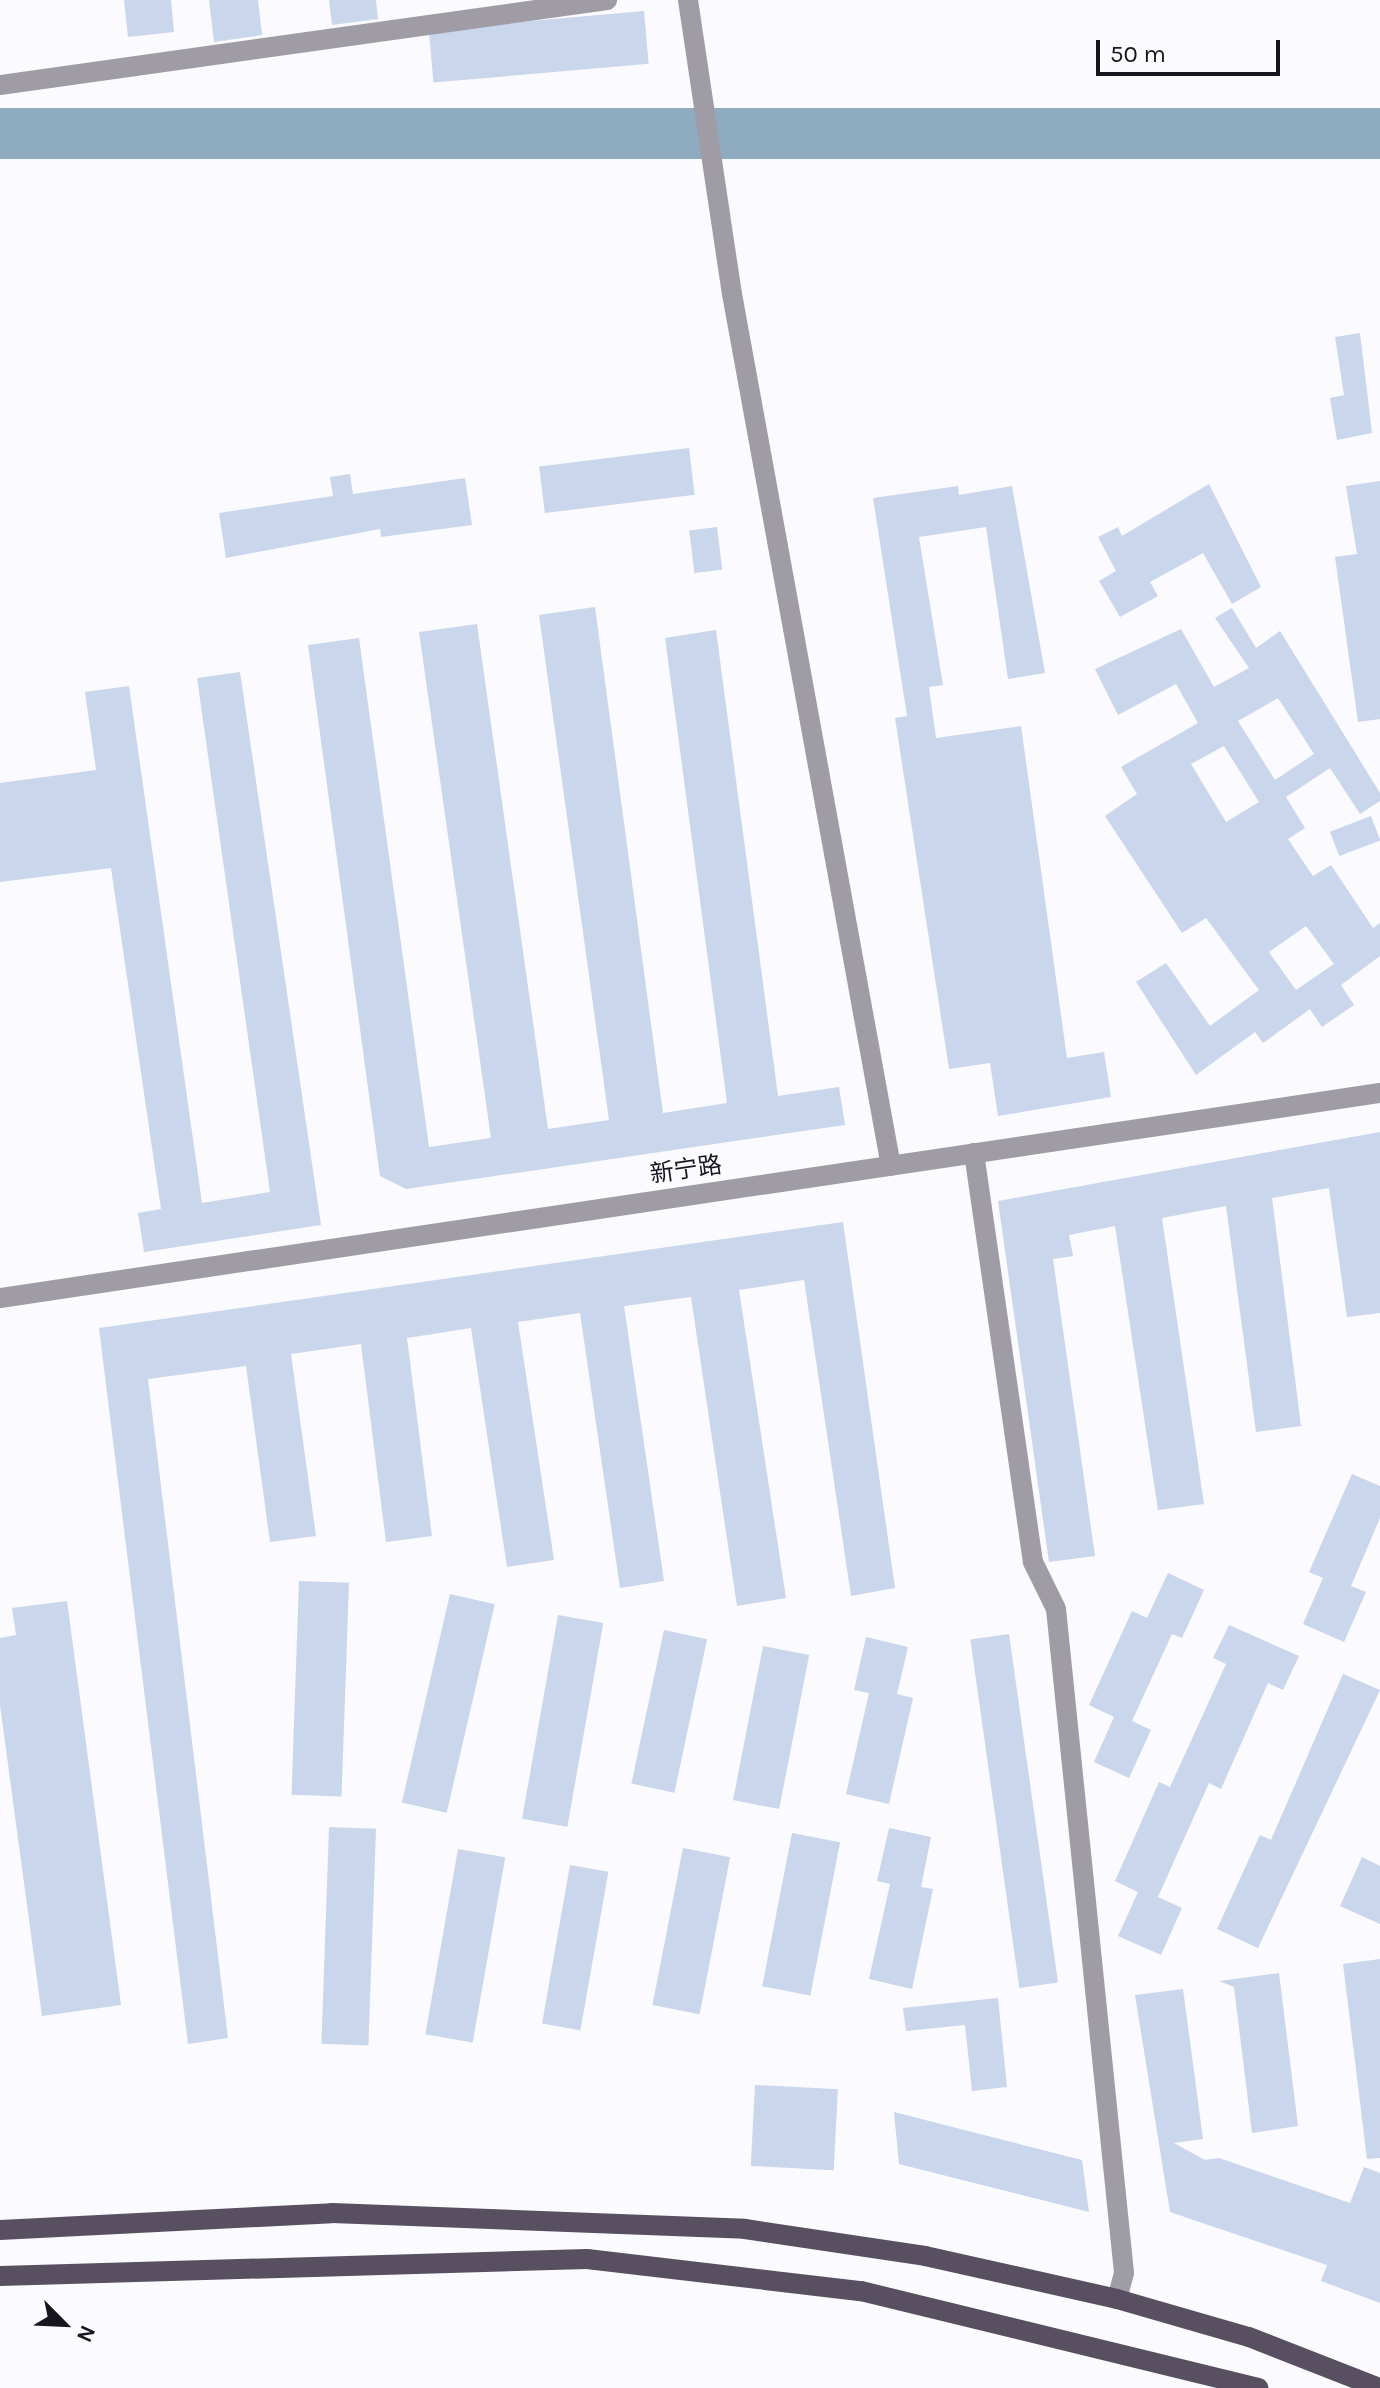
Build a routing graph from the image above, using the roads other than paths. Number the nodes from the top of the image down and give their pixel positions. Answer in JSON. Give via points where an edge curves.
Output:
{"nodes":[{"id":1,"x":607,"y":0,"type":"edge"},
{"id":2,"x":688,"y":0,"type":"edge"},
{"id":3,"x":0,"y":85,"type":"edge"},
{"id":4,"x":1380,"y":1093,"type":"edge"},
{"id":5,"x":974,"y":1153,"type":"junction"},
{"id":6,"x":891,"y":1166,"type":"junction"},
{"id":7,"x":0,"y":1298,"type":"edge"},
{"id":8,"x":0,"y":2230,"type":"edge"},
{"id":9,"x":0,"y":2276,"type":"edge"},
{"id":10,"x":1117,"y":2299,"type":"junction"},
{"id":11,"x":1258,"y":2388,"type":"edge"},
{"id":12,"x":1379,"y":2388,"type":"edge"}],
"edges":[{"from":1,"to":3,"type":"street"},
{"from":2,"to":6,"type":"street","via":[[732,294]]},
{"from":4,"to":5,"type":"street","name":"新宁路"},
{"from":5,"to":6,"type":"street","name":"新宁路"},
{"from":5,"to":10,"type":"street","via":[[1033,1562],[1056,1609],[1124,2273]]},
{"from":6,"to":7,"type":"street","name":"新宁路"},
{"from":8,"to":10,"type":"main road","via":[[332,2213],[745,2229],[925,2256]]},
{"from":9,"to":11,"type":"main road","via":[[587,2259],[861,2291]]},
{"from":10,"to":12,"type":"main road","via":[[1249,2337]]}]}
